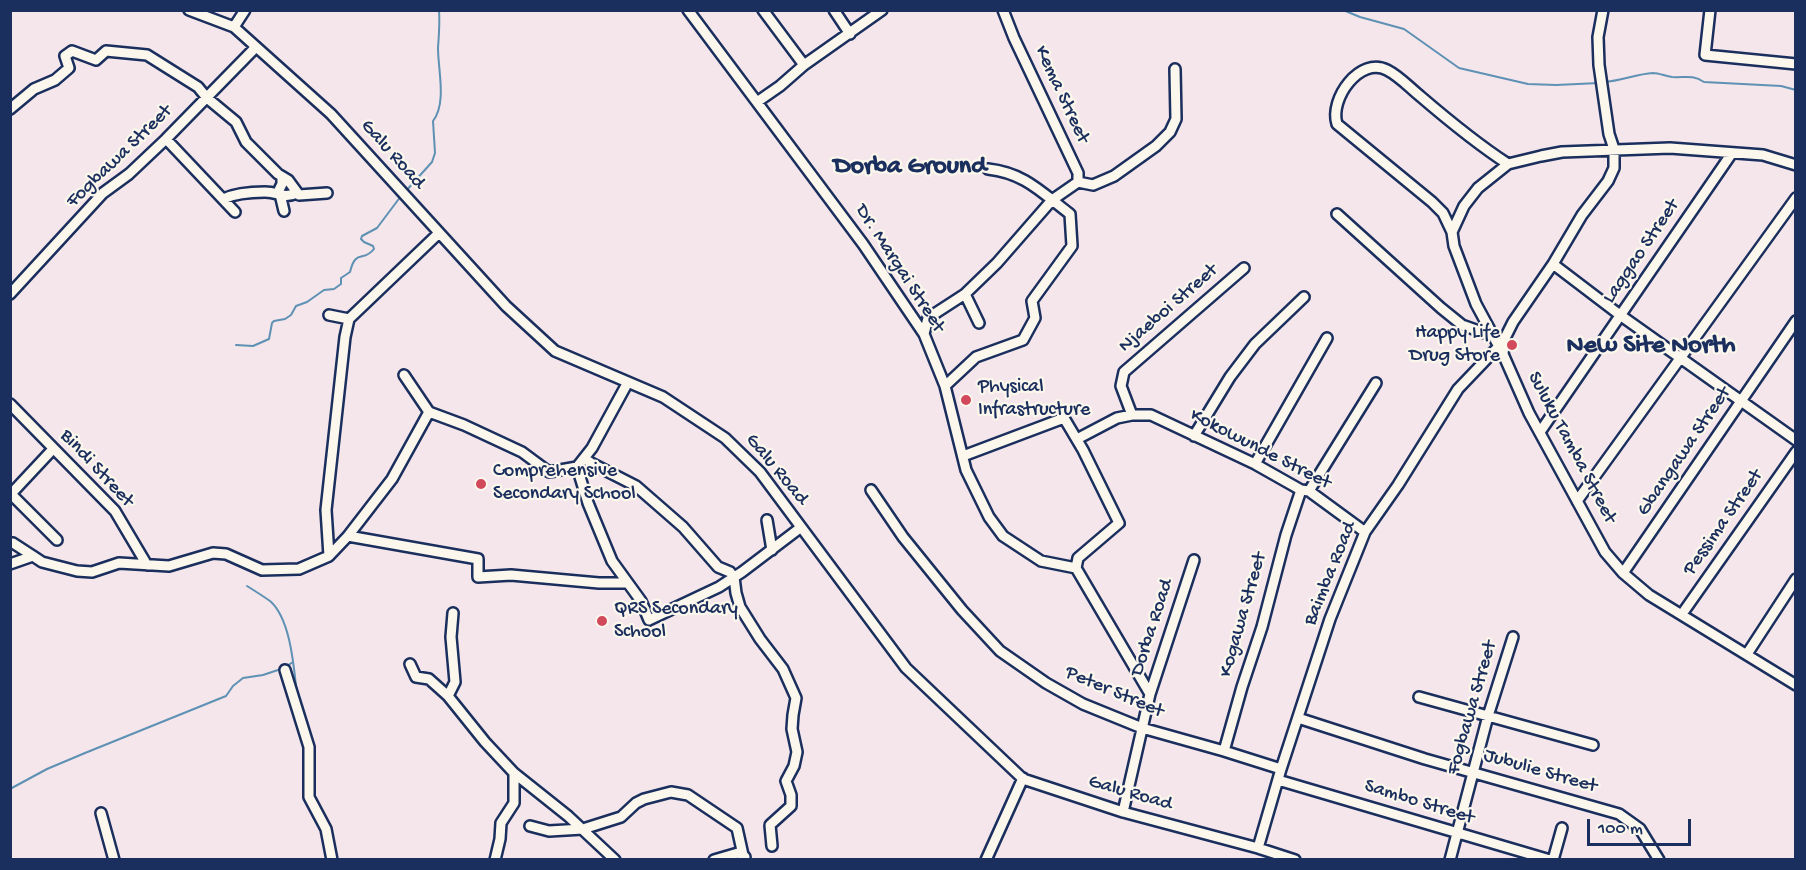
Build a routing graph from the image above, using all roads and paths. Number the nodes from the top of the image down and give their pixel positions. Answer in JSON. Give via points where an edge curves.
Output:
{"nodes":[{"id":1,"x":189,"y":10,"type":"edge"},
{"id":2,"x":245,"y":10,"type":"edge"},
{"id":3,"x":688,"y":10,"type":"edge"},
{"id":4,"x":763,"y":10,"type":"edge"},
{"id":5,"x":834,"y":10,"type":"edge"},
{"id":6,"x":882,"y":10,"type":"edge"},
{"id":7,"x":1004,"y":10,"type":"edge"},
{"id":8,"x":1603,"y":10,"type":"edge"},
{"id":9,"x":1710,"y":10,"type":"edge"},
{"id":10,"x":234,"y":27,"type":"junction"},
{"id":11,"x":850,"y":34,"type":"junction"},
{"id":12,"x":256,"y":47,"type":"junction"},
{"id":13,"x":1796,"y":64,"type":"edge"},
{"id":14,"x":804,"y":65,"type":"junction"},
{"id":15,"x":1175,"y":69,"type":"dead end"},
{"id":16,"x":207,"y":98,"type":"junction"},
{"id":17,"x":757,"y":102,"type":"junction"},
{"id":18,"x":10,"y":109,"type":"edge"},
{"id":19,"x":166,"y":139,"type":"junction"},
{"id":20,"x":1614,"y":149,"type":"junction"},
{"id":21,"x":1732,"y":153,"type":"junction"},
{"id":22,"x":1508,"y":164,"type":"junction"},
{"id":23,"x":1796,"y":165,"type":"edge"},
{"id":24,"x":988,"y":169,"type":"dead end"},
{"id":25,"x":282,"y":177,"type":"junction"},
{"id":26,"x":1078,"y":182,"type":"junction"},
{"id":27,"x":297,"y":193,"type":"junction"},
{"id":28,"x":327,"y":193,"type":"dead end"},
{"id":29,"x":280,"y":194,"type":"junction"},
{"id":30,"x":1796,"y":198,"type":"edge"},
{"id":31,"x":223,"y":199,"type":"junction"},
{"id":32,"x":1052,"y":200,"type":"junction"},
{"id":33,"x":284,"y":211,"type":"dead end"},
{"id":34,"x":235,"y":212,"type":"dead end"},
{"id":35,"x":1337,"y":214,"type":"dead end"},
{"id":36,"x":439,"y":232,"type":"junction"},
{"id":37,"x":1452,"y":232,"type":"junction"},
{"id":38,"x":1553,"y":264,"type":"junction"},
{"id":39,"x":1244,"y":268,"type":"dead end"},
{"id":40,"x":10,"y":294,"type":"edge"},
{"id":41,"x":965,"y":294,"type":"junction"},
{"id":42,"x":1304,"y":297,"type":"dead end"},
{"id":43,"x":328,"y":315,"type":"dead end"},
{"id":44,"x":1620,"y":315,"type":"junction"},
{"id":45,"x":349,"y":319,"type":"junction"},
{"id":46,"x":1796,"y":321,"type":"edge"},
{"id":47,"x":979,"y":323,"type":"dead end"},
{"id":48,"x":924,"y":334,"type":"junction"},
{"id":49,"x":1493,"y":336,"type":"junction"},
{"id":50,"x":1327,"y":338,"type":"dead end"},
{"id":51,"x":1501,"y":350,"type":"junction"},
{"id":52,"x":1680,"y":356,"type":"junction"},
{"id":53,"x":404,"y":375,"type":"dead end"},
{"id":54,"x":628,"y":382,"type":"junction"},
{"id":55,"x":1376,"y":382,"type":"dead end"},
{"id":56,"x":945,"y":386,"type":"junction"},
{"id":57,"x":1742,"y":401,"type":"junction"},
{"id":58,"x":10,"y":404,"type":"edge"},
{"id":59,"x":429,"y":412,"type":"junction"},
{"id":60,"x":1132,"y":415,"type":"junction"},
{"id":61,"x":1540,"y":432,"type":"junction"},
{"id":62,"x":1194,"y":436,"type":"junction"},
{"id":63,"x":1077,"y":439,"type":"junction"},
{"id":64,"x":1796,"y":440,"type":"edge"},
{"id":65,"x":54,"y":449,"type":"junction"},
{"id":66,"x":1796,"y":452,"type":"edge"},
{"id":67,"x":963,"y":456,"type":"junction"},
{"id":68,"x":584,"y":458,"type":"junction"},
{"id":69,"x":1254,"y":464,"type":"junction"},
{"id":70,"x":577,"y":467,"type":"junction"},
{"id":71,"x":871,"y":490,"type":"dead end"},
{"id":72,"x":1305,"y":491,"type":"junction"},
{"id":73,"x":11,"y":494,"type":"edge"},
{"id":74,"x":1577,"y":501,"type":"junction"},
{"id":75,"x":767,"y":520,"type":"dead end"},
{"id":76,"x":800,"y":528,"type":"junction"},
{"id":77,"x":1365,"y":532,"type":"junction"},
{"id":78,"x":348,"y":536,"type":"junction"},
{"id":79,"x":57,"y":540,"type":"dead end"},
{"id":80,"x":10,"y":543,"type":"edge"},
{"id":81,"x":772,"y":550,"type":"junction"},
{"id":82,"x":33,"y":556,"type":"junction"},
{"id":83,"x":330,"y":556,"type":"junction"},
{"id":84,"x":1194,"y":560,"type":"dead end"},
{"id":85,"x":10,"y":564,"type":"edge"},
{"id":86,"x":147,"y":565,"type":"junction"},
{"id":87,"x":1076,"y":568,"type":"junction"},
{"id":88,"x":1623,"y":573,"type":"junction"},
{"id":89,"x":734,"y":577,"type":"junction"},
{"id":90,"x":1796,"y":579,"type":"edge"},
{"id":91,"x":628,"y":583,"type":"junction"},
{"id":92,"x":453,"y":613,"type":"dead end"},
{"id":93,"x":1682,"y":614,"type":"junction"},
{"id":94,"x":1513,"y":637,"type":"dead end"},
{"id":95,"x":1747,"y":654,"type":"junction"},
{"id":96,"x":410,"y":664,"type":"dead end"},
{"id":97,"x":285,"y":670,"type":"dead end"},
{"id":98,"x":1796,"y":685,"type":"edge"},
{"id":99,"x":1150,"y":694,"type":"junction"},
{"id":100,"x":448,"y":696,"type":"junction"},
{"id":101,"x":1419,"y":697,"type":"dead end"},
{"id":102,"x":1488,"y":716,"type":"junction"},
{"id":103,"x":1298,"y":718,"type":"junction"},
{"id":104,"x":1142,"y":728,"type":"junction"},
{"id":105,"x":1593,"y":745,"type":"dead end"},
{"id":106,"x":1224,"y":751,"type":"junction"},
{"id":107,"x":1281,"y":769,"type":"junction"},
{"id":108,"x":1473,"y":772,"type":"junction"},
{"id":109,"x":514,"y":773,"type":"junction"},
{"id":110,"x":1023,"y":779,"type":"junction"},
{"id":111,"x":1278,"y":780,"type":"junction"},
{"id":112,"x":1124,"y":812,"type":"junction"},
{"id":113,"x":101,"y":813,"type":"dead end"},
{"id":114,"x":530,"y":826,"type":"dead end"},
{"id":115,"x":1562,"y":828,"type":"dead end"},
{"id":116,"x":583,"y":830,"type":"junction"},
{"id":117,"x":1457,"y":834,"type":"junction"},
{"id":118,"x":772,"y":846,"type":"dead end"},
{"id":119,"x":1258,"y":848,"type":"junction"},
{"id":120,"x":745,"y":857,"type":"edge"},
{"id":121,"x":114,"y":860,"type":"edge"},
{"id":122,"x":332,"y":860,"type":"edge"},
{"id":123,"x":495,"y":860,"type":"edge"},
{"id":124,"x":615,"y":860,"type":"edge"},
{"id":125,"x":714,"y":860,"type":"edge"},
{"id":126,"x":986,"y":860,"type":"edge"},
{"id":127,"x":1295,"y":860,"type":"edge"},
{"id":128,"x":1450,"y":860,"type":"edge"},
{"id":129,"x":1552,"y":860,"type":"edge"},
{"id":130,"x":1659,"y":860,"type":"edge"}],
"edges":[{"from":1,"to":10,"type":"street","name":"Galu Road"},
{"from":2,"to":10,"type":"street"},
{"from":3,"to":17,"type":"street","name":"Dr. Margai Street"},
{"from":4,"to":14,"type":"street"},
{"from":5,"to":11,"type":"street"},
{"from":6,"to":11,"type":"street"},
{"from":7,"to":26,"type":"street","name":"Kema Street","via":[[1078,173]]},
{"from":8,"to":20,"type":"street","name":"Baimba Road","via":[[1598,37],[1599,65]]},
{"from":9,"to":13,"type":"street","via":[[1705,54]]},
{"from":10,"to":12,"type":"street","name":"Galu Road"},
{"from":11,"to":14,"type":"street"},
{"from":12,"to":16,"type":"street","name":"Fogbawa Street"},
{"from":12,"to":36,"type":"street","name":"Galu Road","via":[[331,114]]},
{"from":14,"to":17,"type":"street"},
{"from":15,"to":26,"type":"street","via":[[1176,119],[1170,132],[1114,176],[1093,185]]},
{"from":16,"to":18,"type":"street","via":[[198,87],[147,55],[106,51],[96,60],[72,51],[66,56],[69,68]]},
{"from":16,"to":19,"type":"street","name":"Fogbawa Street"},
{"from":16,"to":25,"type":"street","via":[[236,122],[246,142]]},
{"from":17,"to":48,"type":"street","name":"Dr. Margai Street","via":[[863,244]]},
{"from":19,"to":31,"type":"street"},
{"from":19,"to":40,"type":"street","name":"Fogbawa Street","via":[[103,193]]},
{"from":20,"to":21,"type":"street"},
{"from":20,"to":22,"type":"street","via":[[1562,152]]},
{"from":20,"to":38,"type":"street","name":"Baimba Road","via":[[1614,168],[1608,181],[1582,214]]},
{"from":21,"to":23,"type":"street","via":[[1763,155]]},
{"from":21,"to":44,"type":"street","name":"Laggao Street"},
{"from":22,"to":37,"type":"street","via":[[1478,188]]},
{"from":22,"to":37,"type":"street","name":"Suluku Tamba Street","via":[[1386,69],[1368,69],[1342,89],[1337,124],[1432,202],[1443,213]]},
{"from":24,"to":32,"type":"street","via":[[1026,180]]},
{"from":25,"to":27,"type":"street"},
{"from":25,"to":29,"type":"street"},
{"from":26,"to":32,"type":"street"},
{"from":27,"to":28,"type":"street"},
{"from":27,"to":29,"type":"street","via":[[288,197]]},
{"from":29,"to":31,"type":"street","via":[[235,194]]},
{"from":29,"to":33,"type":"street"},
{"from":30,"to":52,"type":"street"},
{"from":31,"to":34,"type":"street"},
{"from":32,"to":41,"type":"street"},
{"from":32,"to":56,"type":"street","via":[[1070,214],[1072,246],[1032,301],[1035,318],[1023,340],[976,357]]},
{"from":35,"to":49,"type":"street","via":[[1462,325]]},
{"from":36,"to":45,"type":"street"},
{"from":36,"to":54,"type":"street","name":"Galu Road","via":[[506,306],[555,351]]},
{"from":37,"to":49,"type":"street","name":"Suluku Tamba Street","via":[[1476,304]]},
{"from":38,"to":44,"type":"street"},
{"from":38,"to":51,"type":"street","name":"Baimba Road","via":[[1513,322]]},
{"from":39,"to":60,"type":"street","name":"Njaeboi Street","via":[[1124,372],[1121,386]]},
{"from":41,"to":47,"type":"street"},
{"from":41,"to":48,"type":"street","via":[[928,318]]},
{"from":42,"to":62,"type":"street","via":[[1255,344]]},
{"from":43,"to":45,"type":"street"},
{"from":44,"to":52,"type":"street"},
{"from":44,"to":61,"type":"street","name":"Laggao Street"},
{"from":45,"to":83,"type":"street","via":[[326,510]]},
{"from":46,"to":57,"type":"street","name":"Gbangawa Street"},
{"from":48,"to":56,"type":"street","name":"Dr. Margai Street"},
{"from":49,"to":51,"type":"street","name":"Suluku Tamba Street"},
{"from":50,"to":69,"type":"street"},
{"from":51,"to":61,"type":"street","name":"Suluku Tamba Street"},
{"from":51,"to":77,"type":"street","name":"Baimba Road","via":[[1458,389]]},
{"from":52,"to":57,"type":"street"},
{"from":52,"to":74,"type":"street"},
{"from":53,"to":59,"type":"street"},
{"from":54,"to":68,"type":"street"},
{"from":54,"to":76,"type":"street","name":"Galu Road","via":[[663,397],[725,438],[760,472]]},
{"from":55,"to":72,"type":"street","name":"Kogawa Street"},
{"from":56,"to":67,"type":"street","name":"Dr. Margai Street"},
{"from":57,"to":64,"type":"street"},
{"from":57,"to":88,"type":"street","name":"Gbangawa Street"},
{"from":58,"to":65,"type":"street","name":"Bindi Street"},
{"from":59,"to":70,"type":"street","via":[[514,448],[549,472]]},
{"from":59,"to":78,"type":"street","via":[[392,479]]},
{"from":60,"to":62,"type":"street","name":"Kokowunde Street","via":[[1151,415]]},
{"from":60,"to":63,"type":"street","via":[[1117,418]]},
{"from":61,"to":74,"type":"street","name":"Suluku Tamba Street"},
{"from":62,"to":69,"type":"street","name":"Kokowunde Street"},
{"from":63,"to":67,"type":"street","via":[[1064,418]]},
{"from":63,"to":87,"type":"street","via":[[1119,523],[1078,558]]},
{"from":65,"to":73,"type":"street"},
{"from":65,"to":86,"type":"street","name":"Bindi Street","via":[[115,511]]},
{"from":66,"to":93,"type":"street","name":"Pessima Street"},
{"from":67,"to":87,"type":"street","name":"Dr. Margai Street","via":[[989,517],[1003,536],[1041,561]]},
{"from":68,"to":70,"type":"street"},
{"from":68,"to":89,"type":"street","via":[[636,486],[683,527],[718,567]]},
{"from":69,"to":72,"type":"street","name":"Kokowunde Street"},
{"from":70,"to":91,"type":"street","via":[[612,561]]},
{"from":71,"to":104,"type":"street","name":"Peter Street","via":[[903,537],[1000,651],[1083,704]]},
{"from":72,"to":77,"type":"street","name":"Kokowunde Street"},
{"from":72,"to":106,"type":"street","name":"Kogawa Street","via":[[1286,535]]},
{"from":73,"to":79,"type":"street"},
{"from":74,"to":88,"type":"street","name":"Suluku Tamba Street","via":[[1605,552]]},
{"from":75,"to":81,"type":"street"},
{"from":76,"to":81,"type":"street"},
{"from":76,"to":110,"type":"street","name":"Galu Road","via":[[906,668]]},
{"from":77,"to":103,"type":"street","name":"Baimba Road","via":[[1330,619]]},
{"from":78,"to":83,"type":"street"},
{"from":78,"to":91,"type":"street","via":[[478,559],[478,577],[511,575]]},
{"from":80,"to":82,"type":"street"},
{"from":81,"to":89,"type":"street"},
{"from":82,"to":85,"type":"street"},
{"from":82,"to":86,"type":"street","via":[[77,571],[92,572],[119,563]]},
{"from":83,"to":86,"type":"street","via":[[299,569],[262,570],[226,554],[213,553],[168,566]]},
{"from":84,"to":99,"type":"street","name":"Dorba Road"},
{"from":87,"to":99,"type":"street"},
{"from":88,"to":93,"type":"street","name":"Suluku Tamba Street","via":[[1649,595]]},
{"from":89,"to":91,"type":"street","via":[[719,588],[649,620]]},
{"from":89,"to":118,"type":"street","via":[[740,607],[783,669],[796,698],[792,729],[797,752],[786,780],[791,806],[770,825]]},
{"from":90,"to":95,"type":"street"},
{"from":92,"to":100,"type":"street","via":[[455,682]]},
{"from":93,"to":95,"type":"street","name":"Suluku Tamba Street"},
{"from":94,"to":102,"type":"street","name":"Fogbawa Street"},
{"from":95,"to":98,"type":"street","name":"Suluku Tamba Street"},
{"from":96,"to":100,"type":"street","via":[[416,676],[429,679]]},
{"from":97,"to":122,"type":"street","via":[[309,747],[309,797],[326,829]]},
{"from":99,"to":104,"type":"street","name":"Dorba Road"},
{"from":100,"to":109,"type":"street"},
{"from":101,"to":102,"type":"street"},
{"from":102,"to":105,"type":"street"},
{"from":102,"to":108,"type":"street","name":"Fogbawa Street"},
{"from":103,"to":107,"type":"street","name":"Baimba Road"},
{"from":103,"to":108,"type":"street","name":"Jubulie Street"},
{"from":104,"to":106,"type":"street","name":"Peter Street"},
{"from":104,"to":112,"type":"street","name":"Dorba Road"},
{"from":106,"to":107,"type":"street","name":"Peter Street"},
{"from":107,"to":111,"type":"street","name":"Baimba Road"},
{"from":108,"to":117,"type":"street","name":"Fogbawa Street"},
{"from":108,"to":130,"type":"street","name":"Jubulie Street","via":[[1619,814],[1640,829]]},
{"from":109,"to":116,"type":"street"},
{"from":109,"to":123,"type":"street","via":[[514,802],[501,823]]},
{"from":110,"to":112,"type":"street","name":"Galu Road"},
{"from":110,"to":126,"type":"street"},
{"from":111,"to":117,"type":"street","name":"Sambo Street"},
{"from":111,"to":119,"type":"street","name":"Baimba Road"},
{"from":112,"to":119,"type":"street","name":"Galu Road"},
{"from":113,"to":121,"type":"street"},
{"from":114,"to":116,"type":"street","via":[[549,831]]},
{"from":115,"to":129,"type":"street"},
{"from":116,"to":120,"type":"street","via":[[621,817],[644,799],[671,792],[688,795],[737,828]]},
{"from":116,"to":124,"type":"street"},
{"from":117,"to":128,"type":"street","name":"Fogbawa Street"},
{"from":117,"to":129,"type":"street","name":"Sambo Street"},
{"from":119,"to":127,"type":"street","name":"Galu Road"},
{"from":120,"to":125,"type":"street","via":[[738,853]]}]}
